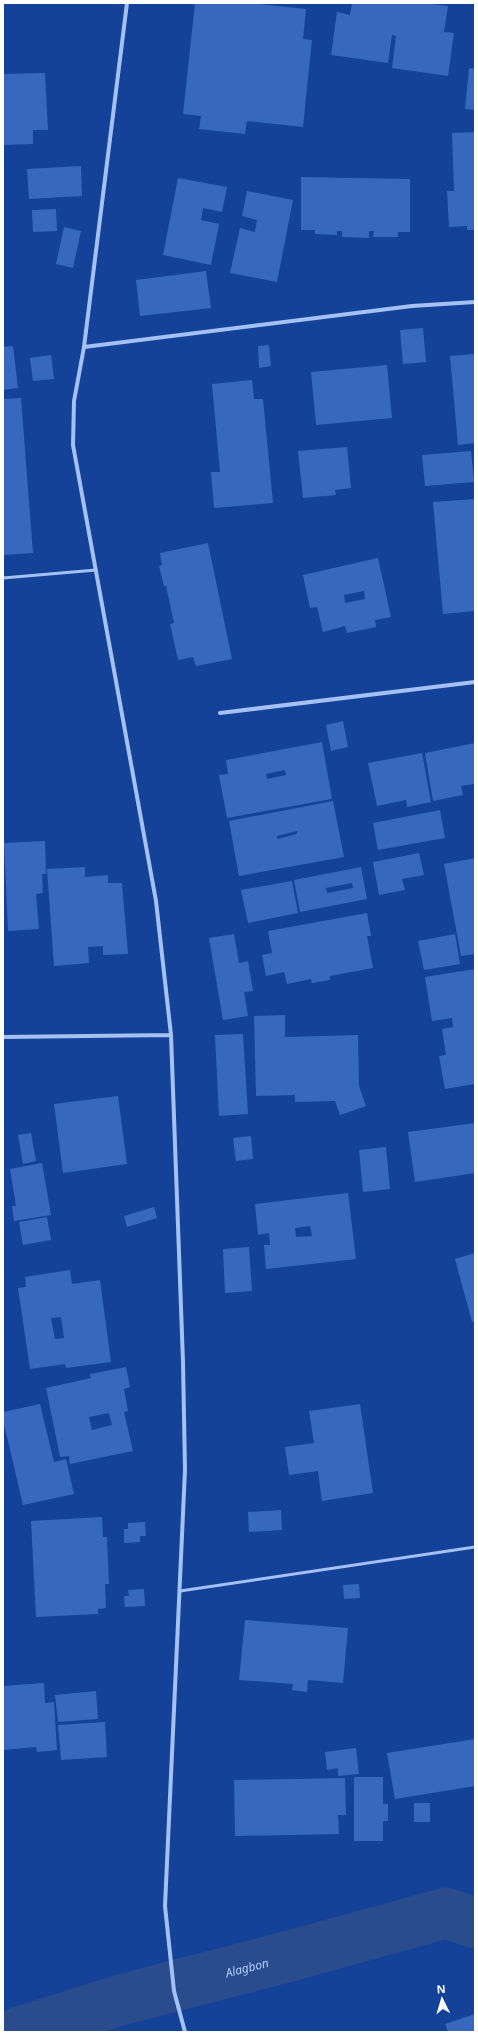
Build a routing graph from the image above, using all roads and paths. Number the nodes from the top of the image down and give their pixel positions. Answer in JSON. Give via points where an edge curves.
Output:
{"nodes":[{"id":1,"x":127,"y":3,"type":"edge"},
{"id":2,"x":475,"y":302,"type":"edge"},
{"id":3,"x":84,"y":347,"type":"junction"},
{"id":4,"x":96,"y":570,"type":"junction"},
{"id":5,"x":3,"y":578,"type":"edge"},
{"id":6,"x":475,"y":682,"type":"edge"},
{"id":7,"x":220,"y":713,"type":"dead end"},
{"id":8,"x":171,"y":1035,"type":"junction"},
{"id":9,"x":3,"y":1037,"type":"edge"},
{"id":10,"x":475,"y":1547,"type":"edge"},
{"id":11,"x":180,"y":1591,"type":"junction"},
{"id":12,"x":185,"y":2032,"type":"edge"}],
"edges":[{"from":1,"to":3,"type":"street"},
{"from":2,"to":3,"type":"street","via":[[412,306]]},
{"from":3,"to":4,"type":"street","via":[[74,401],[73,445]]},
{"from":4,"to":5,"type":"lane"},
{"from":4,"to":8,"type":"street","via":[[156,901]]},
{"from":6,"to":7,"type":"street"},
{"from":8,"to":9,"type":"street"},
{"from":8,"to":11,"type":"street","via":[[185,1462]]},
{"from":10,"to":11,"type":"lane"},
{"from":11,"to":12,"type":"street","via":[[165,1906],[174,1991]]}]}
